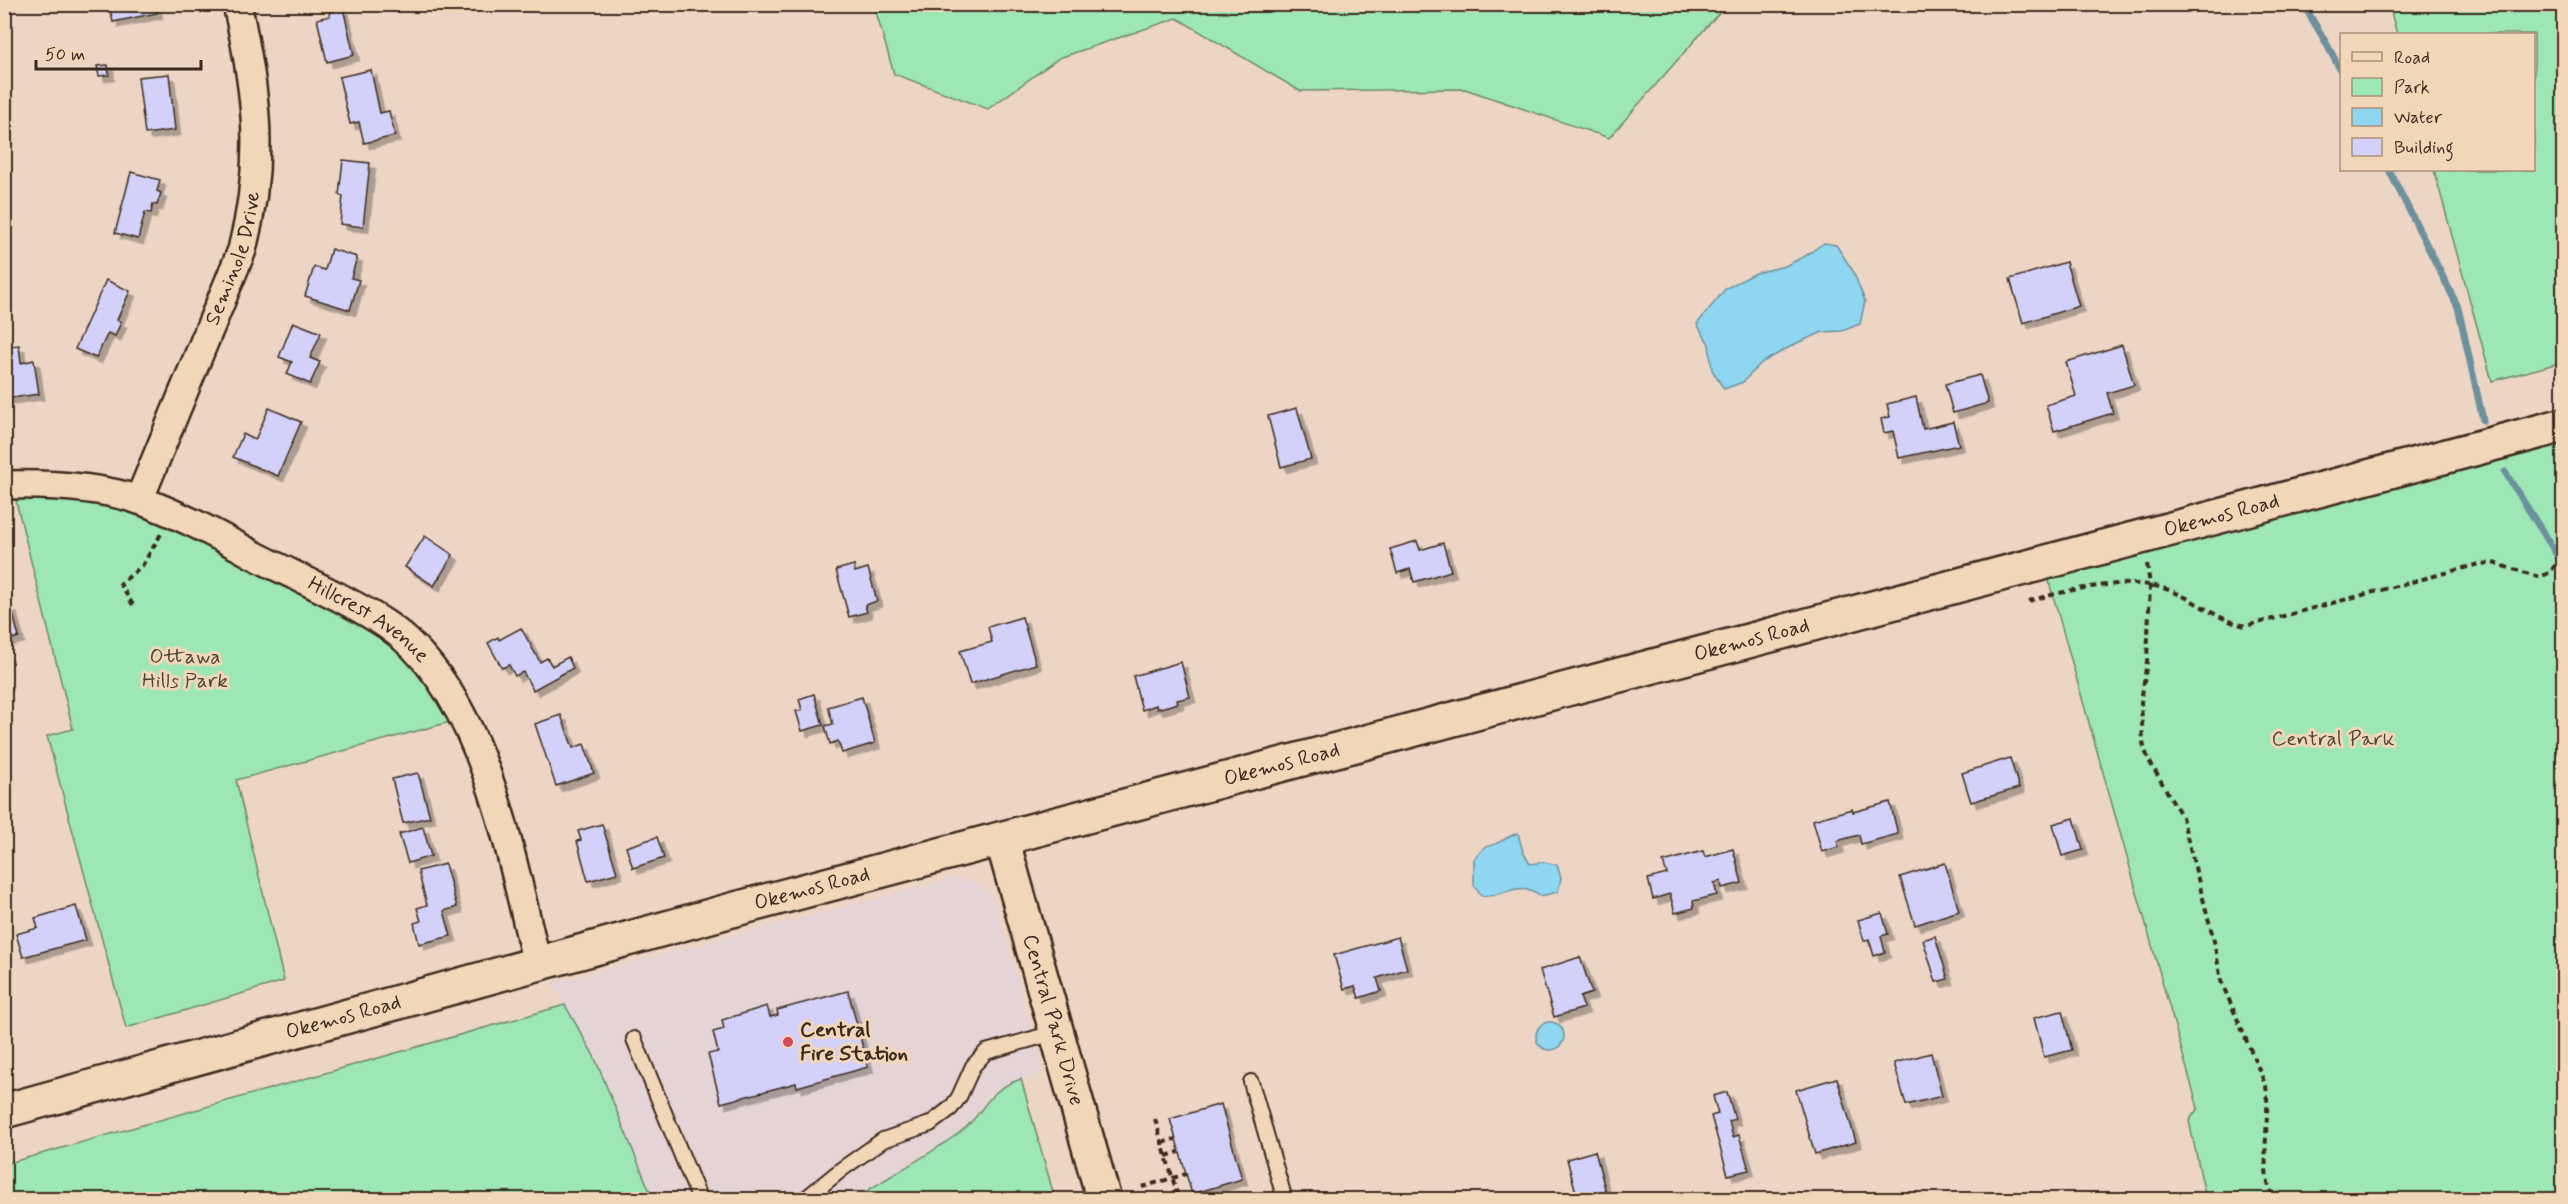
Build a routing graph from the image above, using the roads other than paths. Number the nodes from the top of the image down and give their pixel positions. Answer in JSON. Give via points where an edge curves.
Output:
{"nodes":[{"id":1,"x":237,"y":4,"type":"edge"},
{"id":2,"x":2564,"y":425,"type":"edge"},
{"id":3,"x":4,"y":485,"type":"edge"},
{"id":4,"x":139,"y":500,"type":"junction"},
{"id":5,"x":1002,"y":839,"type":"junction"},
{"id":6,"x":537,"y":963,"type":"junction"},
{"id":7,"x":1057,"y":1032,"type":"junction"},
{"id":8,"x":634,"y":1039,"type":"dead end"},
{"id":9,"x":1251,"y":1082,"type":"dead end"},
{"id":10,"x":4,"y":1111,"type":"edge"},
{"id":11,"x":1283,"y":1199,"type":"edge"},
{"id":12,"x":700,"y":1200,"type":"edge"},
{"id":13,"x":804,"y":1200,"type":"edge"},
{"id":14,"x":1104,"y":1200,"type":"edge"}],
"edges":[{"from":1,"to":4,"type":"street","name":"Seminole Drive","via":[[257,117],[251,218],[238,262]]},
{"from":2,"to":5,"type":"street","name":"Okemos Road"},
{"from":3,"to":4,"type":"street","name":"Hillcrest Avenue","via":[[73,488]]},
{"from":4,"to":6,"type":"street","name":"Hillcrest Avenue","via":[[210,532],[387,626],[433,671],[460,715],[488,774]]},
{"from":5,"to":6,"type":"street","name":"Okemos Road"},
{"from":5,"to":7,"type":"street","name":"Central Park Drive"},
{"from":6,"to":10,"type":"street","name":"Okemos Road"},
{"from":7,"to":13,"type":"lane","via":[[986,1052],[973,1066],[951,1108],[930,1124],[884,1140]]},
{"from":7,"to":14,"type":"street","name":"Central Park Drive"},
{"from":8,"to":12,"type":"lane"},
{"from":9,"to":11,"type":"lane"}]}
